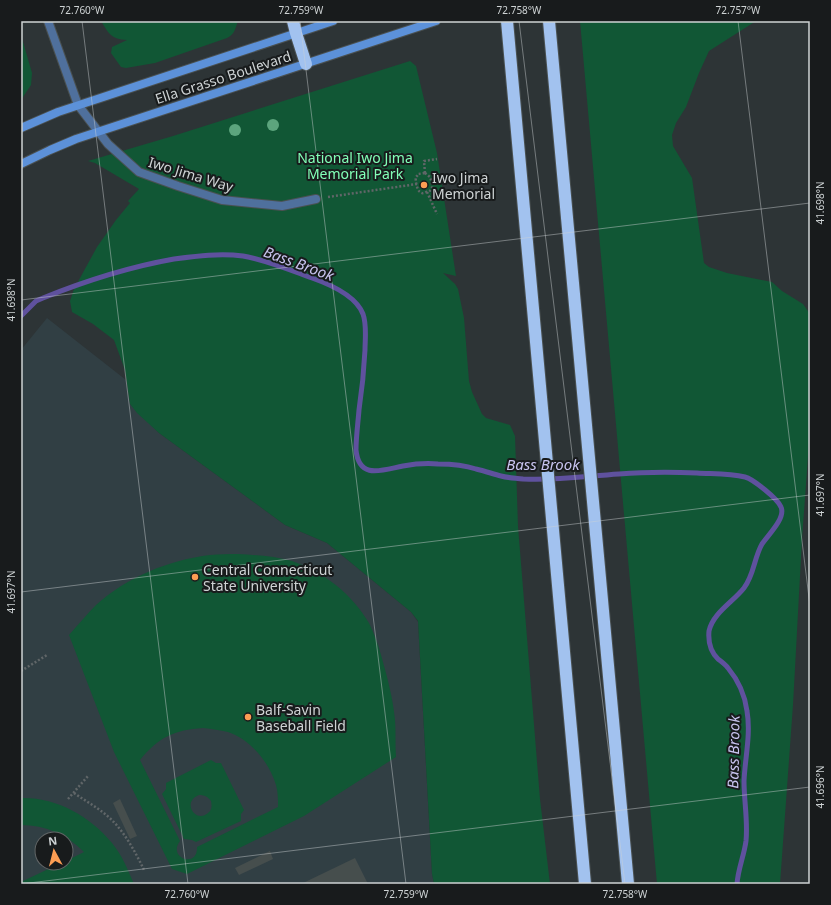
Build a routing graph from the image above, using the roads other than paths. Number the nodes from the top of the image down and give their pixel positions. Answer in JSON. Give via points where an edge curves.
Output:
{"nodes":[{"id":1,"x":48,"y":21,"type":"edge"},
{"id":2,"x":333,"y":21,"type":"edge"},
{"id":3,"x":436,"y":21,"type":"edge"},
{"id":4,"x":507,"y":21,"type":"edge"},
{"id":5,"x":550,"y":22,"type":"edge"},
{"id":6,"x":295,"y":27,"type":"edge"},
{"id":7,"x":306,"y":64,"type":"junction"},
{"id":8,"x":78,"y":105,"type":"junction"},
{"id":9,"x":21,"y":128,"type":"edge"},
{"id":10,"x":99,"y":132,"type":"junction"},
{"id":11,"x":21,"y":164,"type":"edge"},
{"id":12,"x":316,"y":199,"type":"road end"},
{"id":13,"x":585,"y":884,"type":"edge"},
{"id":14,"x":628,"y":884,"type":"edge"}],
"edges":[{"from":1,"to":8,"type":"street","name":"Iwo Jima Way"},
{"from":2,"to":6,"type":"main road","name":"Ella Grasso Boulevard"},
{"from":3,"to":7,"type":"main road","name":"Ella Grasso Boulevard"},
{"from":4,"to":13,"type":"highway"},
{"from":5,"to":14,"type":"highway"},
{"from":6,"to":7,"type":"highway"},
{"from":6,"to":8,"type":"main road","name":"Ella Grasso Boulevard"},
{"from":7,"to":10,"type":"main road","name":"Ella Grasso Boulevard"},
{"from":8,"to":9,"type":"main road","name":"Ella Grasso Boulevard"},
{"from":8,"to":10,"type":"street","name":"Iwo Jima Way"},
{"from":10,"to":11,"type":"main road","name":"Ella Grasso Boulevard","via":[[61,145]]},
{"from":10,"to":12,"type":"street","name":"Iwo Jima Way","via":[[108,144],[139,172],[222,200],[282,206]]}]}
